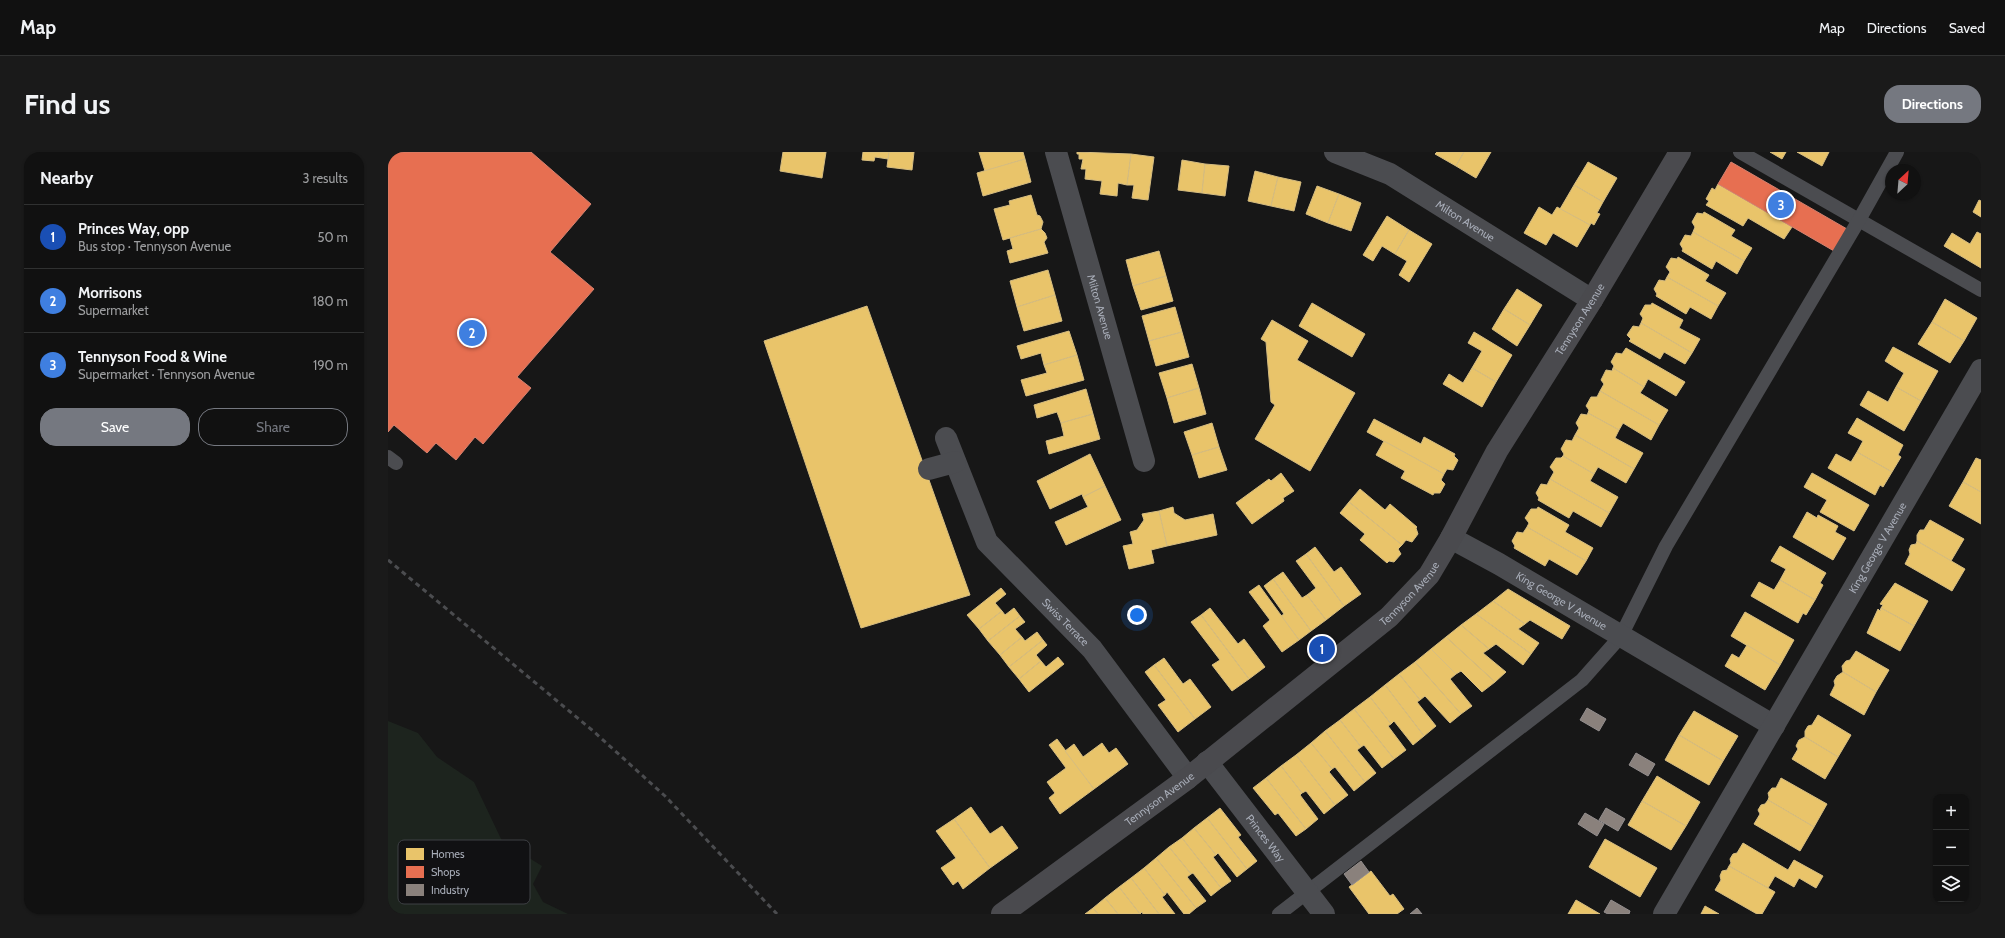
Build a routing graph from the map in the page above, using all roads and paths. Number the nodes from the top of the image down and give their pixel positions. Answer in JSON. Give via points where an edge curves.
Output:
{"nodes":[{"id":1,"x":1056,"y":152,"type":"edge"},
{"id":2,"x":1335,"y":152,"type":"edge"},
{"id":3,"x":1680,"y":152,"type":"edge"},
{"id":4,"x":1740,"y":152,"type":"edge"},
{"id":5,"x":1897,"y":152,"type":"edge"},
{"id":6,"x":1859,"y":220,"type":"junction"},
{"id":7,"x":1981,"y":290,"type":"edge"},
{"id":8,"x":1592,"y":300,"type":"junction"},
{"id":9,"x":1981,"y":370,"type":"edge"},
{"id":10,"x":946,"y":438,"type":"dead end"},
{"id":11,"x":1144,"y":461,"type":"dead end"},
{"id":12,"x":955,"y":462,"type":"junction"},
{"id":13,"x":930,"y":469,"type":"dead end"},
{"id":14,"x":1451,"y":538,"type":"junction"},
{"id":15,"x":1621,"y":636,"type":"junction"},
{"id":16,"x":1774,"y":726,"type":"junction"},
{"id":17,"x":1207,"y":762,"type":"junction"},
{"id":18,"x":1188,"y":778,"type":"junction"},
{"id":19,"x":1307,"y":892,"type":"junction"},
{"id":20,"x":1002,"y":914,"type":"edge"},
{"id":21,"x":1279,"y":914,"type":"edge"},
{"id":22,"x":1324,"y":914,"type":"edge"},
{"id":23,"x":1664,"y":914,"type":"edge"}],
"edges":[{"from":1,"to":11,"type":"street","name":"Milton Avenue"},
{"from":2,"to":8,"type":"street","name":"Milton Avenue","via":[[1390,174]]},
{"from":3,"to":8,"type":"main road","name":"Tennyson Avenue"},
{"from":4,"to":6,"type":"lane"},
{"from":5,"to":6,"type":"lane"},
{"from":6,"to":7,"type":"lane"},
{"from":6,"to":15,"type":"lane","via":[[1666,546]]},
{"from":8,"to":14,"type":"main road","name":"Tennyson Avenue","via":[[1497,452]]},
{"from":9,"to":16,"type":"street","name":"King George V Avenue"},
{"from":10,"to":12,"type":"street","name":"Swiss Terrace"},
{"from":12,"to":13,"type":"street"},
{"from":12,"to":18,"type":"street","name":"Swiss Terrace","via":[[987,542],[1092,649]]},
{"from":14,"to":15,"type":"street","name":"King George V Avenue"},
{"from":14,"to":17,"type":"main road","name":"Tennyson Avenue","via":[[1429,575],[1389,618]]},
{"from":15,"to":16,"type":"street","name":"King George V Avenue"},
{"from":15,"to":19,"type":"lane","via":[[1582,680]]},
{"from":16,"to":23,"type":"street","name":"King George V Avenue"},
{"from":17,"to":18,"type":"main road","name":"Tennyson Avenue"},
{"from":17,"to":19,"type":"street","name":"Princes Way"},
{"from":18,"to":20,"type":"main road","name":"Tennyson Avenue"},
{"from":19,"to":21,"type":"lane"},
{"from":19,"to":22,"type":"street","name":"Princes Way"}]}
